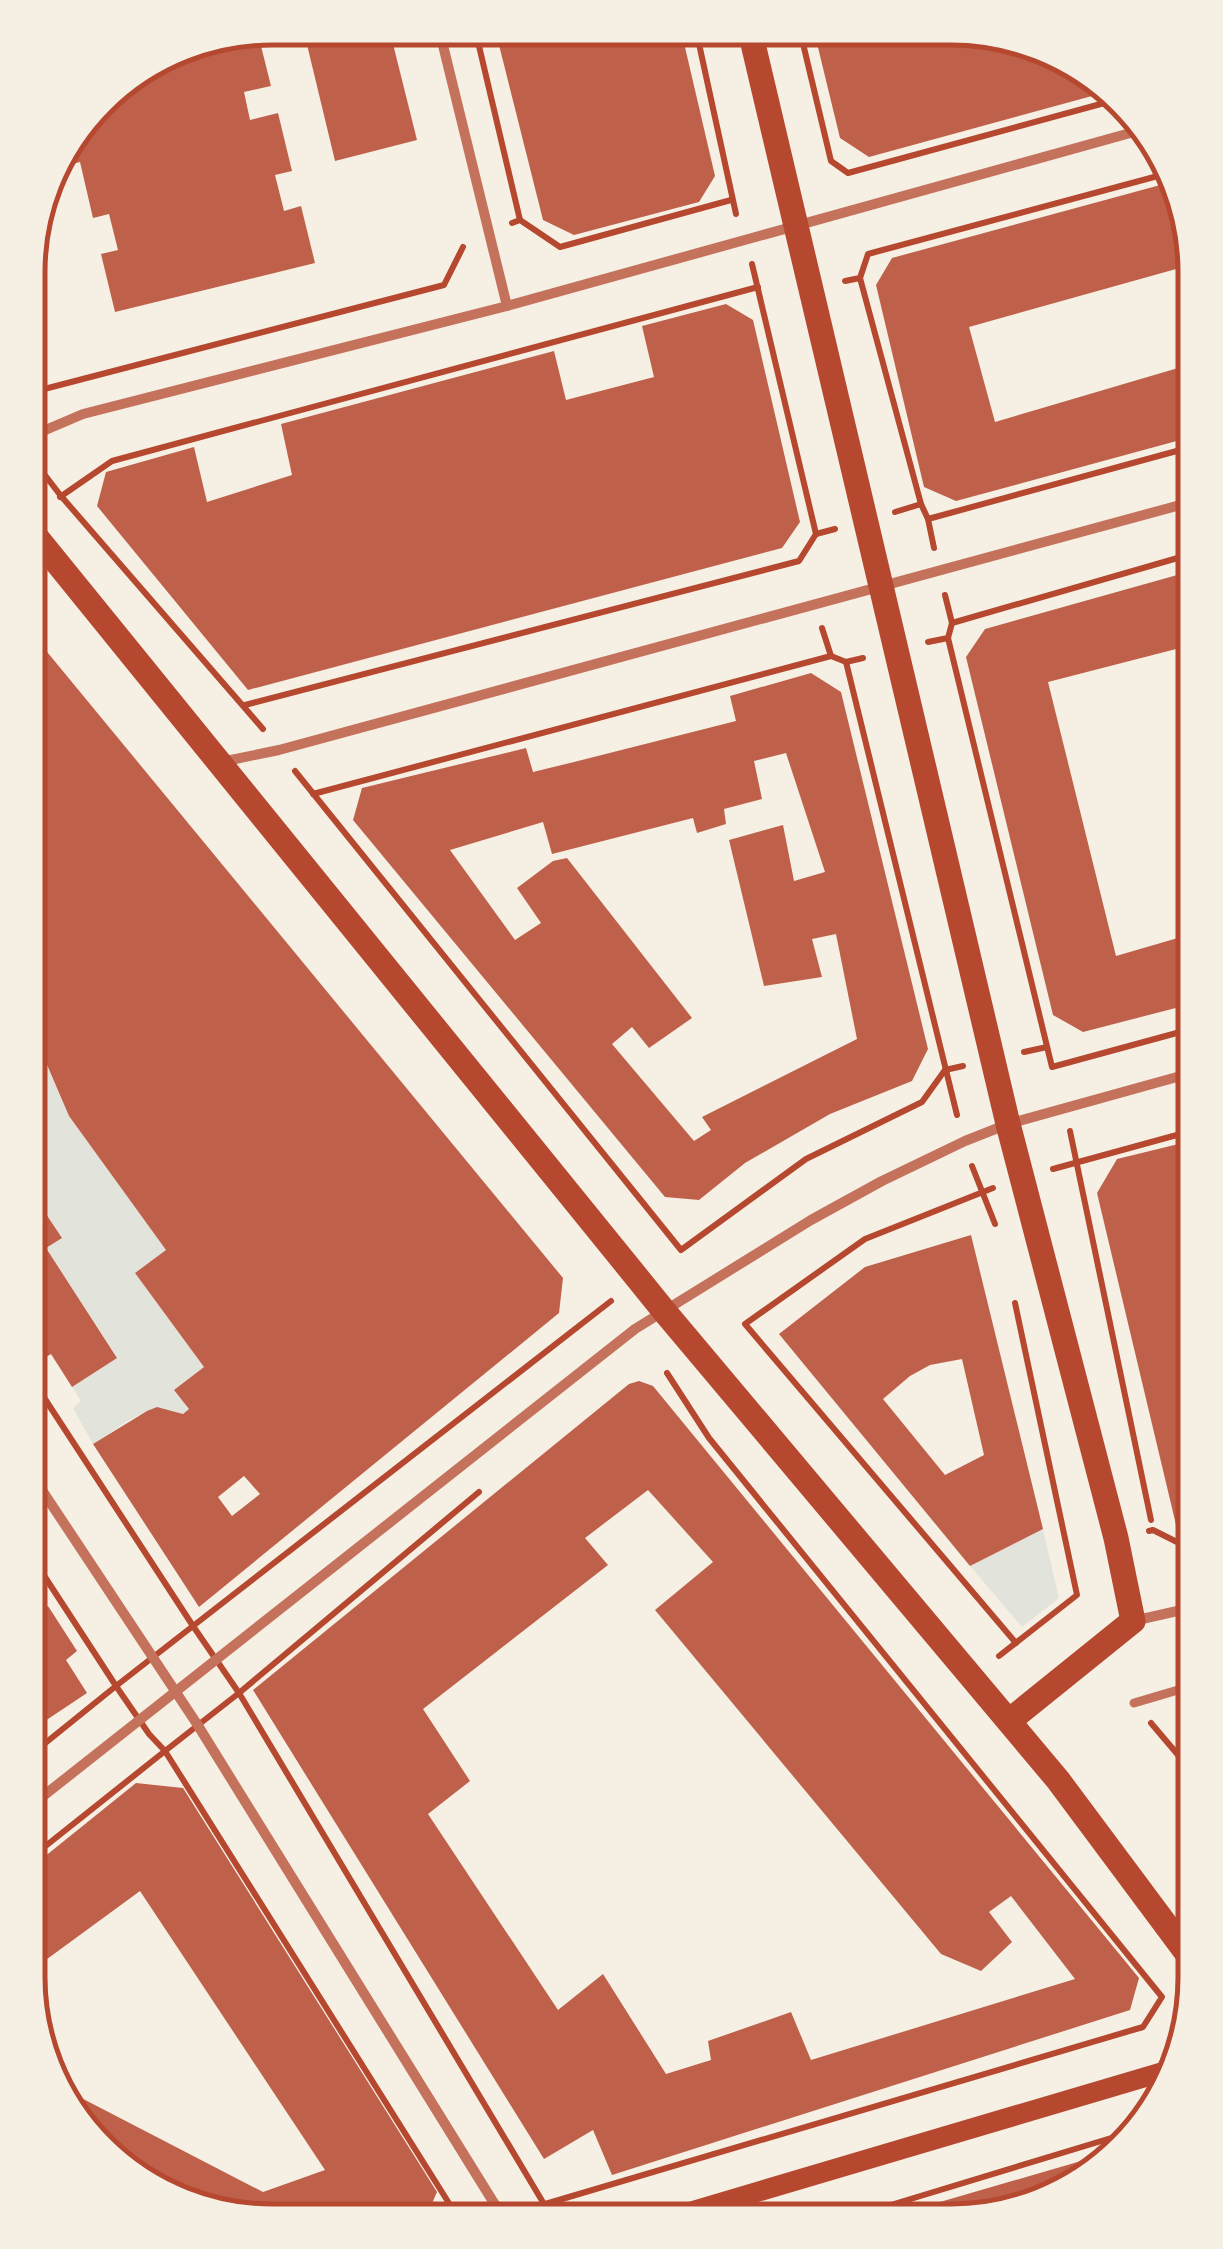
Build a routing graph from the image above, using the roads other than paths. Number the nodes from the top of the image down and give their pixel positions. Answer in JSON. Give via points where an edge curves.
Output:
{"nodes":[{"id":1,"x":443,"y":45,"type":"edge"},
{"id":2,"x":754,"y":45,"type":"edge"},
{"id":3,"x":1130,"y":133,"type":"edge"},
{"id":4,"x":796,"y":224,"type":"junction"},
{"id":5,"x":507,"y":306,"type":"junction"},
{"id":6,"x":45,"y":430,"type":"edge"},
{"id":7,"x":1178,"y":506,"type":"edge"},
{"id":8,"x":45,"y":548,"type":"edge"},
{"id":9,"x":881,"y":588,"type":"junction"},
{"id":10,"x":220,"y":762,"type":"junction"},
{"id":11,"x":1178,"y":1077,"type":"edge"},
{"id":12,"x":1008,"y":1124,"type":"junction"},
{"id":13,"x":665,"y":1312,"type":"junction"},
{"id":14,"x":45,"y":1494,"type":"edge"},
{"id":15,"x":1178,"y":1611,"type":"edge"},
{"id":16,"x":1134,"y":1622,"type":"junction"},
{"id":17,"x":174,"y":1690,"type":"junction"},
{"id":18,"x":1178,"y":1690,"type":"edge"},
{"id":19,"x":1134,"y":1703,"type":"dead end"},
{"id":20,"x":1008,"y":1721,"type":"junction"},
{"id":21,"x":45,"y":1794,"type":"edge"},
{"id":22,"x":1178,"y":1941,"type":"edge"},
{"id":23,"x":1156,"y":2074,"type":"edge"},
{"id":24,"x":495,"y":2204,"type":"edge"},
{"id":25,"x":734,"y":2204,"type":"edge"}],
"edges":[{"from":1,"to":5,"type":"street"},
{"from":2,"to":4,"type":"main road"},
{"from":3,"to":4,"type":"street"},
{"from":4,"to":5,"type":"street"},
{"from":4,"to":9,"type":"main road"},
{"from":5,"to":6,"type":"street","via":[[83,414]]},
{"from":7,"to":9,"type":"street"},
{"from":8,"to":10,"type":"main road"},
{"from":9,"to":10,"type":"street"},
{"from":9,"to":12,"type":"main road"},
{"from":10,"to":13,"type":"main road"},
{"from":11,"to":12,"type":"street"},
{"from":12,"to":13,"type":"street","via":[[882,1181]]},
{"from":12,"to":16,"type":"main road"},
{"from":13,"to":17,"type":"street","via":[[619,1341]]},
{"from":13,"to":20,"type":"main road"},
{"from":14,"to":17,"type":"street"},
{"from":15,"to":16,"type":"street"},
{"from":16,"to":20,"type":"main road"},
{"from":17,"to":21,"type":"street"},
{"from":17,"to":24,"type":"street"},
{"from":18,"to":19,"type":"street"},
{"from":20,"to":22,"type":"main road"},
{"from":23,"to":25,"type":"main road"}]}
